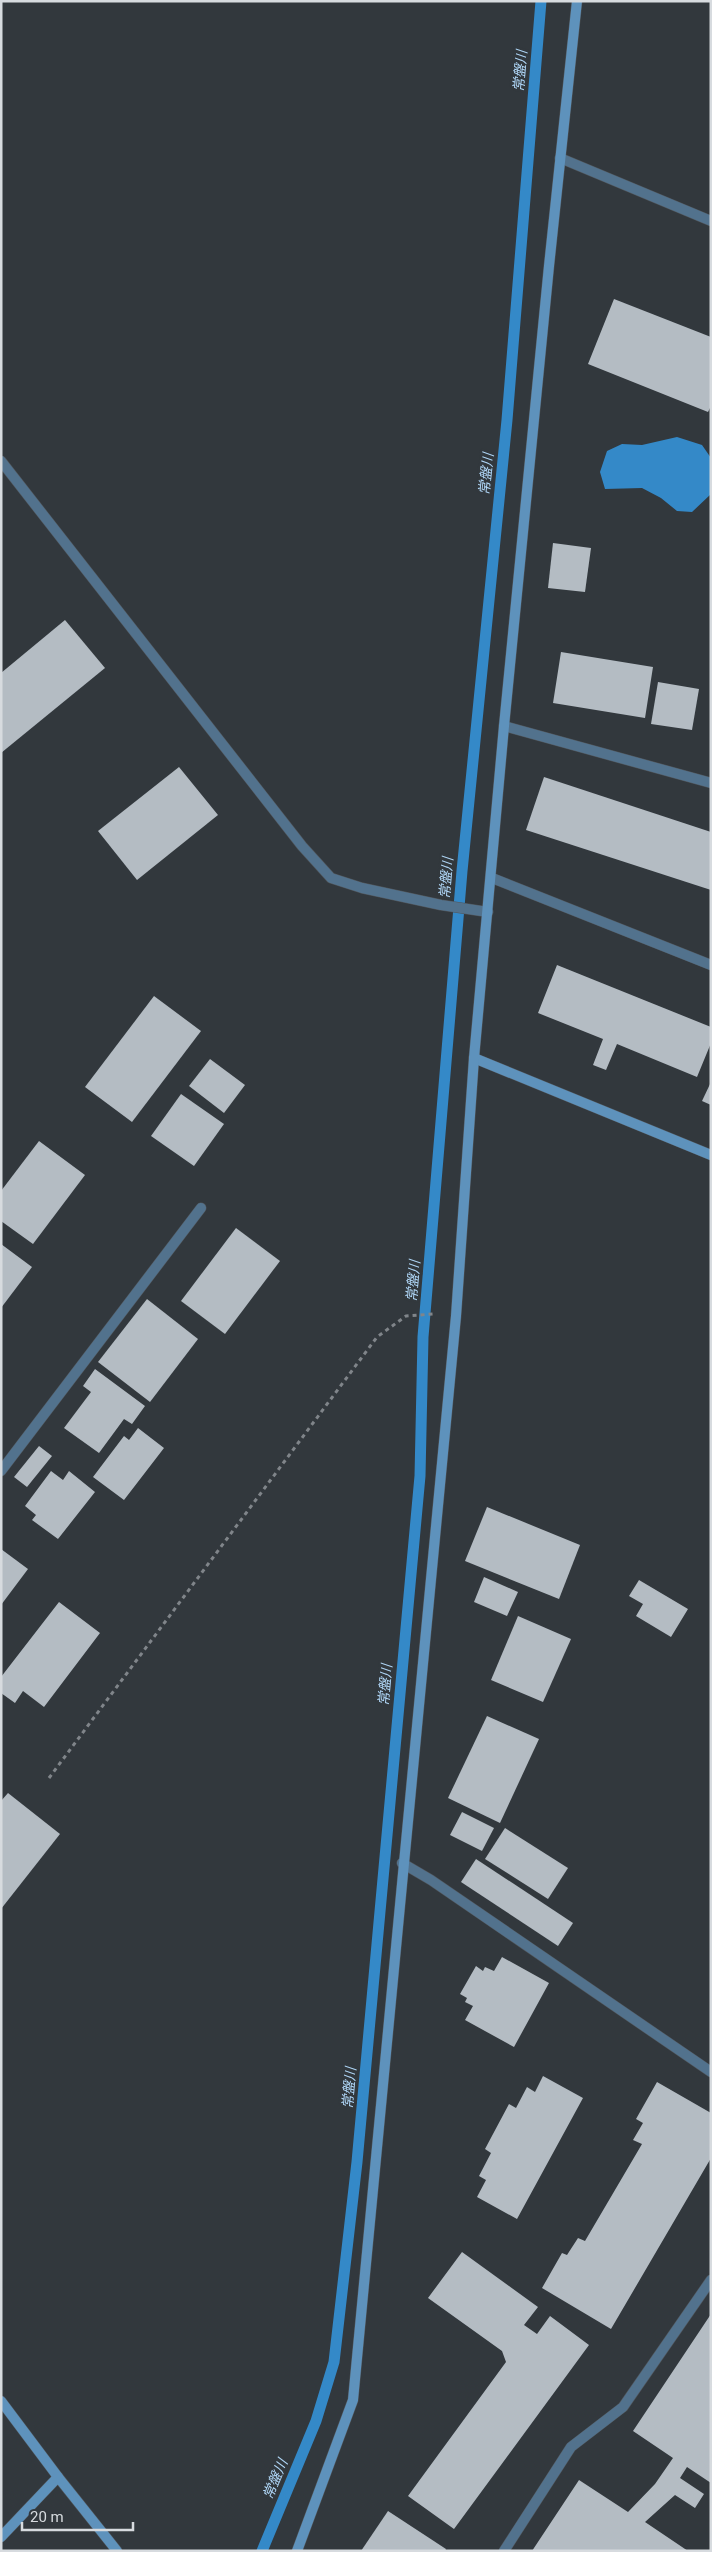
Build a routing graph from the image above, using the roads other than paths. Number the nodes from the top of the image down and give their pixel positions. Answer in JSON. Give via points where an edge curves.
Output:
{"nodes":[{"id":1,"x":577,"y":1,"type":"edge"},
{"id":2,"x":560,"y":158,"type":"junction"},
{"id":3,"x":711,"y":221,"type":"edge"},
{"id":4,"x":1,"y":461,"type":"edge"},
{"id":5,"x":504,"y":726,"type":"junction"},
{"id":6,"x":711,"y":783,"type":"edge"},
{"id":7,"x":492,"y":878,"type":"junction"},
{"id":8,"x":488,"y":912,"type":"junction"},
{"id":9,"x":711,"y":965,"type":"edge"},
{"id":10,"x":474,"y":1058,"type":"junction"},
{"id":11,"x":711,"y":1155,"type":"edge"},
{"id":12,"x":201,"y":1208,"type":"dead end"},
{"id":13,"x":1,"y":1471,"type":"edge"},
{"id":14,"x":402,"y":1863,"type":"junction"},
{"id":15,"x":711,"y":2072,"type":"edge"},
{"id":16,"x":711,"y":2280,"type":"edge"},
{"id":17,"x":1,"y":2400,"type":"edge"},
{"id":18,"x":58,"y":2477,"type":"junction"},
{"id":19,"x":1,"y":2537,"type":"edge"},
{"id":20,"x":117,"y":2551,"type":"edge"},
{"id":21,"x":297,"y":2551,"type":"edge"},
{"id":22,"x":504,"y":2551,"type":"edge"}],
"edges":[{"from":1,"to":2,"type":"street"},
{"from":2,"to":3,"type":"street"},
{"from":2,"to":5,"type":"street"},
{"from":4,"to":8,"type":"street","via":[[302,846],[331,878],[362,888]]},
{"from":5,"to":6,"type":"street"},
{"from":5,"to":7,"type":"street"},
{"from":7,"to":8,"type":"street"},
{"from":7,"to":9,"type":"street"},
{"from":8,"to":10,"type":"street"},
{"from":10,"to":11,"type":"street"},
{"from":10,"to":14,"type":"street","via":[[456,1316]]},
{"from":12,"to":13,"type":"street"},
{"from":14,"to":15,"type":"street"},
{"from":14,"to":21,"type":"street","via":[[353,2400]]},
{"from":16,"to":22,"type":"street","via":[[623,2407],[572,2447]]},
{"from":17,"to":18,"type":"street"},
{"from":18,"to":19,"type":"street"},
{"from":18,"to":20,"type":"street"}]}
